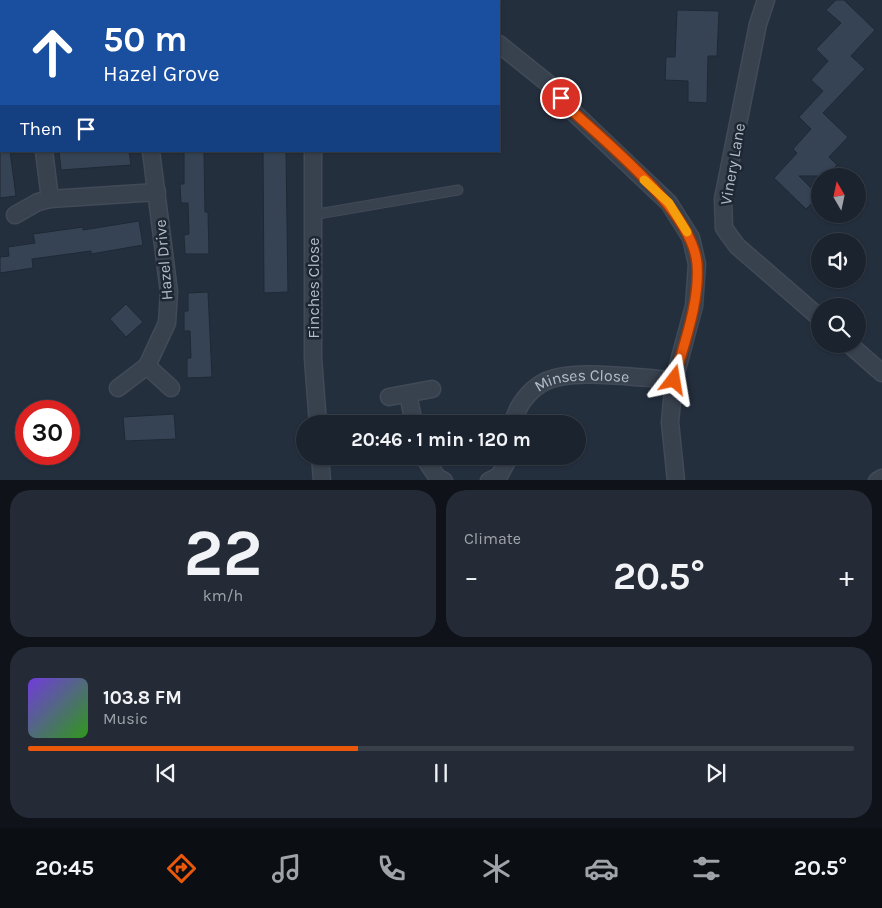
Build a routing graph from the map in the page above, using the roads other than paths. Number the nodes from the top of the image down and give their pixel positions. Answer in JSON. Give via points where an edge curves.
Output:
{"nodes":[{"id":1,"x":766,"y":0,"type":"edge"},
{"id":2,"x":500,"y":45,"type":"edge"},
{"id":3,"x":44,"y":152,"type":"edge"},
{"id":4,"x":151,"y":152,"type":"edge"},
{"id":5,"x":313,"y":152,"type":"edge"},
{"id":6,"x":458,"y":190,"type":"dead end"},
{"id":7,"x":156,"y":192,"type":"junction"},
{"id":8,"x":50,"y":199,"type":"junction"},
{"id":9,"x":15,"y":215,"type":"dead end"},
{"id":10,"x":312,"y":216,"type":"junction"},
{"id":11,"x":811,"y":310,"type":"edge"},
{"id":12,"x":859,"y":353,"type":"edge"},
{"id":13,"x":148,"y":366,"type":"junction"},
{"id":14,"x":882,"y":373,"type":"edge"},
{"id":15,"x":674,"y":380,"type":"junction"},
{"id":16,"x":118,"y":388,"type":"dead end"},
{"id":17,"x":171,"y":388,"type":"dead end"},
{"id":18,"x":432,"y":389,"type":"dead end"},
{"id":19,"x":408,"y":394,"type":"junction"},
{"id":20,"x":389,"y":397,"type":"dead end"},
{"id":21,"x":317,"y":415,"type":"edge"},
{"id":22,"x":412,"y":415,"type":"edge"},
{"id":23,"x":515,"y":415,"type":"edge"},
{"id":24,"x":321,"y":465,"type":"edge"},
{"id":25,"x":429,"y":465,"type":"edge"},
{"id":26,"x":505,"y":465,"type":"edge"},
{"id":27,"x":882,"y":478,"type":"edge"},
{"id":28,"x":322,"y":480,"type":"edge"},
{"id":29,"x":444,"y":480,"type":"edge"},
{"id":30,"x":489,"y":480,"type":"edge"},
{"id":31,"x":676,"y":480,"type":"edge"},
{"id":32,"x":877,"y":480,"type":"edge"}],
"edges":[{"from":1,"to":11,"type":"street","name":"Vinery Lane","via":[[758,24],[723,199],[724,228],[737,246]]},
{"from":2,"to":15,"type":"street","via":[[554,89],[568,107],[669,203],[691,238],[697,264],[694,306]]},
{"from":3,"to":8,"type":"street"},
{"from":4,"to":7,"type":"street","name":"Hazel Drive"},
{"from":5,"to":10,"type":"street","name":"Finches Close"},
{"from":6,"to":10,"type":"lane"},
{"from":7,"to":8,"type":"street"},
{"from":7,"to":13,"type":"street","name":"Hazel Drive","via":[[169,292],[167,323]]},
{"from":8,"to":9,"type":"street"},
{"from":10,"to":21,"type":"street","name":"Finches Close","via":[[313,358]]},
{"from":12,"to":14,"type":"street"},
{"from":13,"to":16,"type":"street","name":"Hazel Drive"},
{"from":13,"to":17,"type":"street"},
{"from":15,"to":23,"type":"street","name":"Minses Close","via":[[575,374],[554,378],[524,398]]},
{"from":15,"to":31,"type":"street","via":[[670,422]]},
{"from":18,"to":19,"type":"street"},
{"from":19,"to":20,"type":"street"},
{"from":19,"to":22,"type":"street"},
{"from":24,"to":28,"type":"street"},
{"from":25,"to":29,"type":"street","via":[[437,477]]},
{"from":26,"to":30,"type":"street","via":[[499,476]]},
{"from":27,"to":32,"type":"street"}]}
